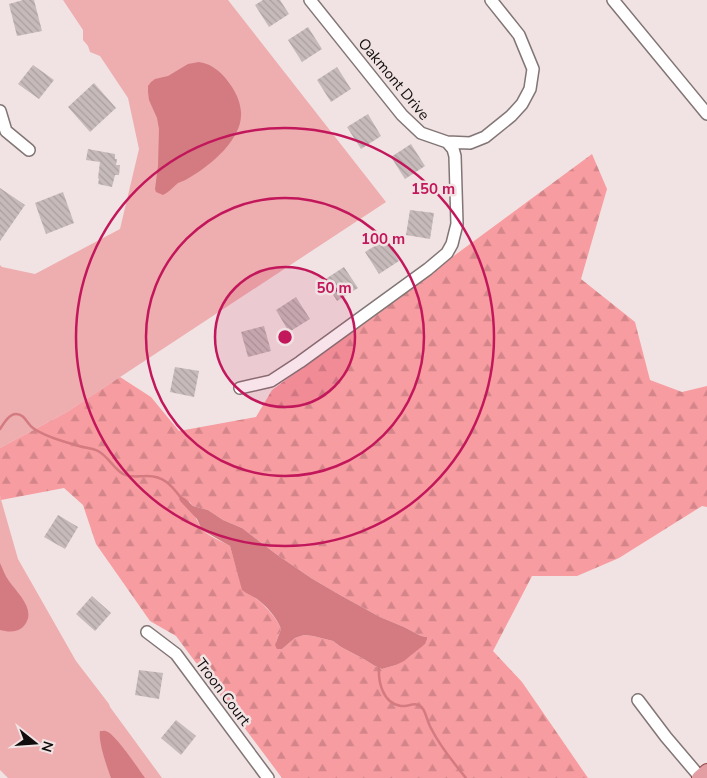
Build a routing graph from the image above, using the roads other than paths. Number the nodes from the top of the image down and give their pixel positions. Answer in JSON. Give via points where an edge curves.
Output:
{"nodes":[{"id":1,"x":310,"y":0,"type":"edge"},
{"id":2,"x":491,"y":0,"type":"edge"},
{"id":3,"x":613,"y":0,"type":"edge"},
{"id":4,"x":0,"y":111,"type":"edge"},
{"id":5,"x":707,"y":114,"type":"edge"},
{"id":6,"x":447,"y":142,"type":"junction"},
{"id":7,"x":29,"y":150,"type":"dead end"},
{"id":8,"x":240,"y":388,"type":"dead end"},
{"id":9,"x":147,"y":632,"type":"dead end"},
{"id":10,"x":638,"y":700,"type":"dead end"},
{"id":11,"x":702,"y":775,"type":"edge"},
{"id":12,"x":268,"y":778,"type":"edge"}],
"edges":[{"from":1,"to":6,"type":"street","name":"Oakmont Drive","via":[[402,115],[420,133]]},
{"from":2,"to":6,"type":"street","name":"Oakmont Drive","via":[[519,35],[533,69],[530,89],[511,116],[485,137],[470,143]]},
{"from":3,"to":5,"type":"street"},
{"from":4,"to":7,"type":"street","via":[[6,131]]},
{"from":6,"to":8,"type":"street","via":[[456,156],[457,224],[447,253],[271,381]]},
{"from":9,"to":12,"type":"street","name":"Troon Court","via":[[176,654]]},
{"from":10,"to":11,"type":"street","via":[[666,737]]}]}
